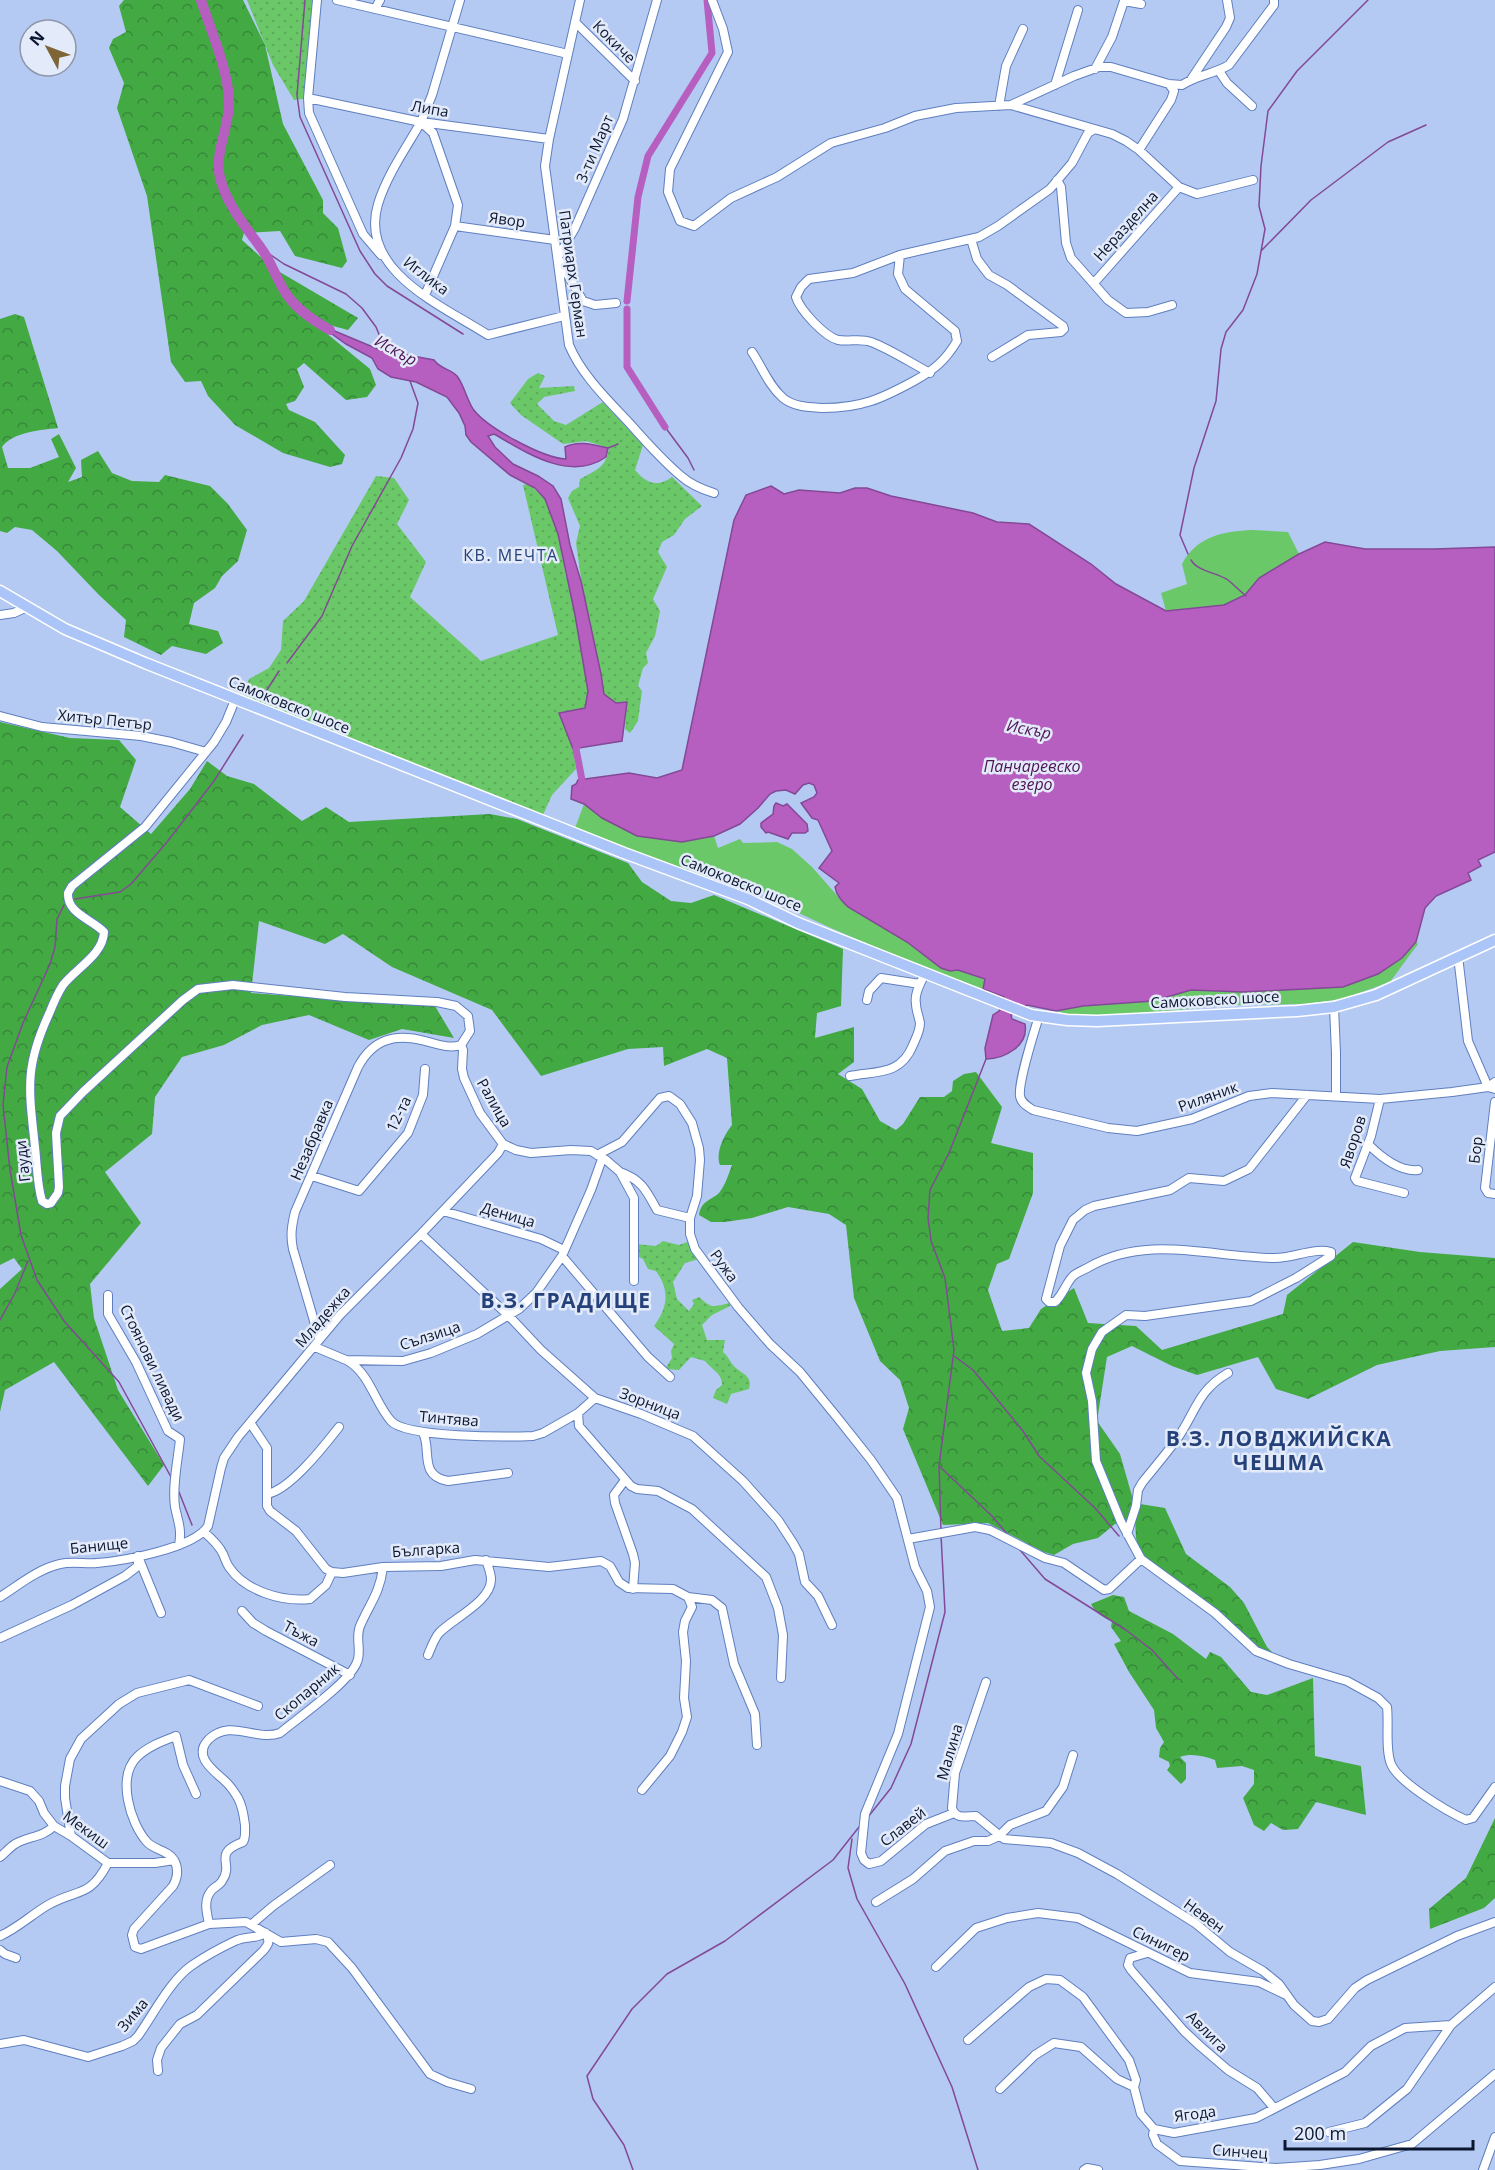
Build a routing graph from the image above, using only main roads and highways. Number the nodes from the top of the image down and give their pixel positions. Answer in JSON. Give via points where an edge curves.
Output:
{"nodes":[{"id":1,"x":0,"y":591,"type":"edge"},
{"id":2,"x":1495,"y":940,"type":"edge"}],
"edges":[{"from":1,"to":2,"type":"main road","name":"Самоковско шосе","via":[[65,629],[235,700],[1039,1016],[1096,1021],[1334,1007],[1376,995]]}]}
